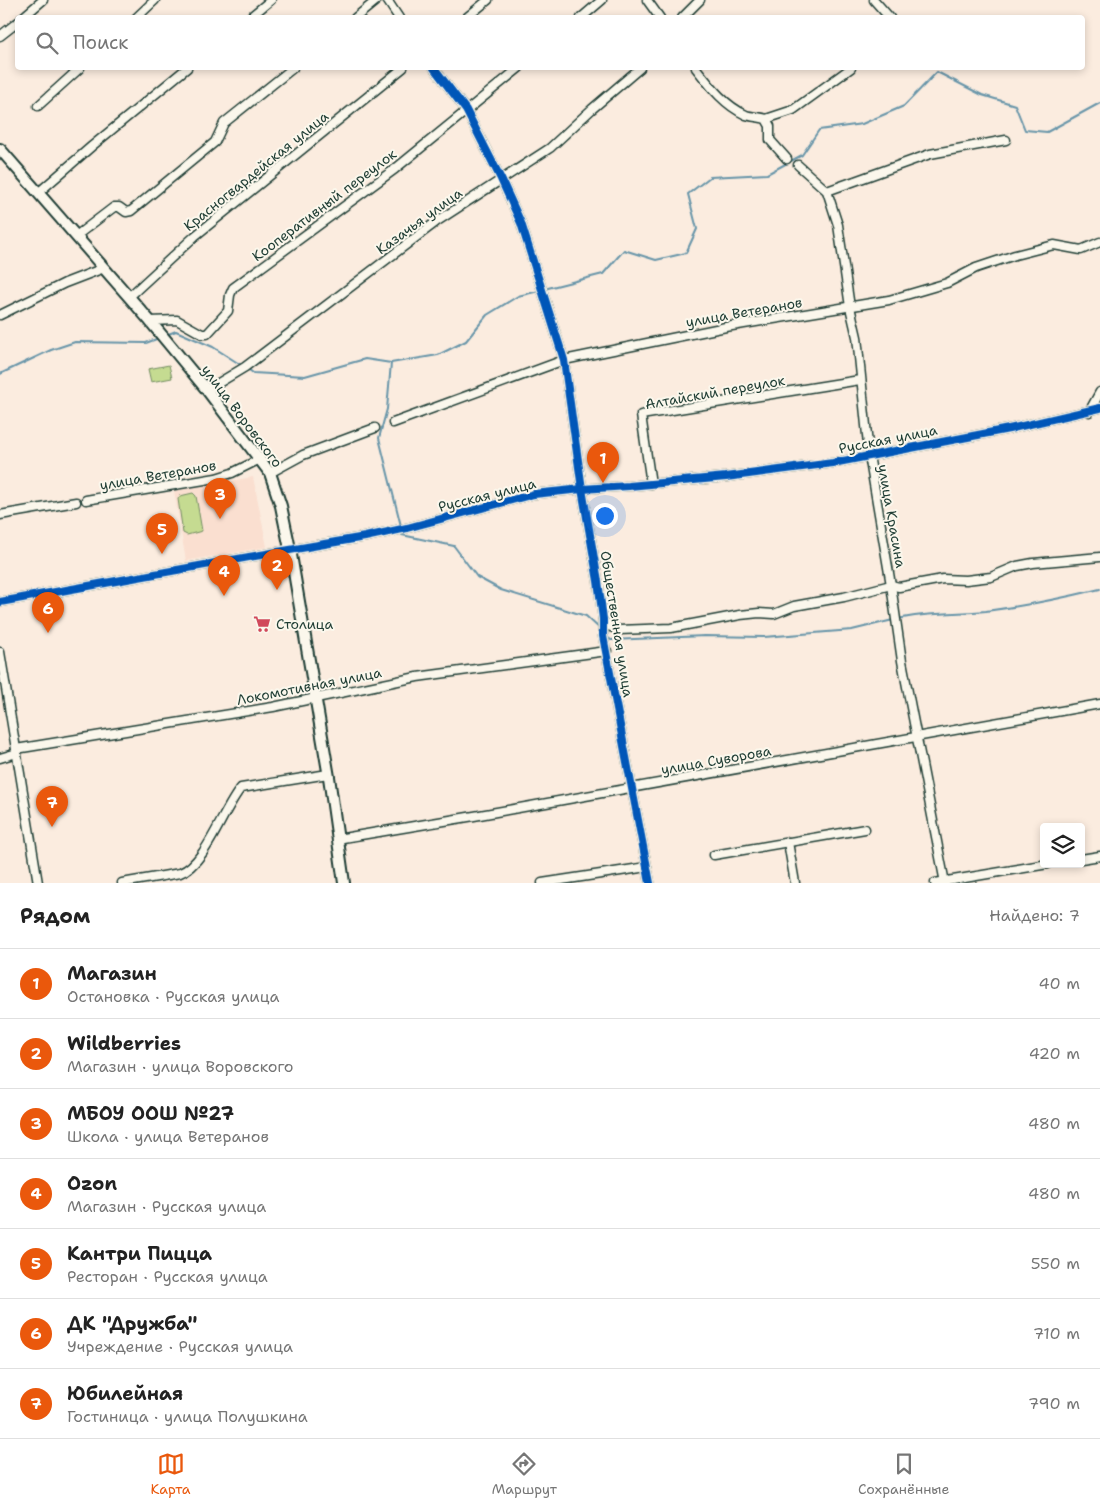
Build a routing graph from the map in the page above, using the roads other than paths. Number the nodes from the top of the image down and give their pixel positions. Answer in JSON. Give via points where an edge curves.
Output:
{"nodes":[{"id":1,"x":43,"y":0,"type":"edge"},
{"id":2,"x":271,"y":0,"type":"edge"},
{"id":3,"x":377,"y":0,"type":"edge"},
{"id":4,"x":387,"y":0,"type":"edge"},
{"id":5,"x":488,"y":0,"type":"edge"},
{"id":6,"x":602,"y":0,"type":"edge"},
{"id":7,"x":647,"y":0,"type":"edge"},
{"id":8,"x":700,"y":0,"type":"edge"},
{"id":9,"x":874,"y":0,"type":"edge"},
{"id":10,"x":154,"y":2,"type":"edge"},
{"id":11,"x":261,"y":3,"type":"edge"},
{"id":12,"x":26,"y":15,"type":"edge"},
{"id":13,"x":139,"y":15,"type":"edge"},
{"id":14,"x":251,"y":15,"type":"edge"},
{"id":15,"x":359,"y":15,"type":"edge"},
{"id":16,"x":397,"y":15,"type":"edge"},
{"id":17,"x":470,"y":15,"type":"edge"},
{"id":18,"x":584,"y":15,"type":"edge"},
{"id":19,"x":658,"y":15,"type":"edge"},
{"id":20,"x":685,"y":15,"type":"edge"},
{"id":21,"x":888,"y":15,"type":"edge"},
{"id":22,"x":15,"y":24,"type":"edge"},
{"id":23,"x":0,"y":36,"type":"edge"},
{"id":24,"x":78,"y":70,"type":"edge"},
{"id":25,"x":185,"y":70,"type":"edge"},
{"id":26,"x":290,"y":70,"type":"edge"},
{"id":27,"x":401,"y":70,"type":"edge"},
{"id":28,"x":436,"y":70,"type":"edge"},
{"id":29,"x":516,"y":70,"type":"edge"},
{"id":30,"x":638,"y":70,"type":"edge"},
{"id":31,"x":698,"y":70,"type":"edge"},
{"id":32,"x":848,"y":70,"type":"edge"},
{"id":33,"x":38,"y":106,"type":"dead end"},
{"id":34,"x":466,"y":110,"type":"junction"},
{"id":35,"x":766,"y":119,"type":"junction"},
{"id":36,"x":1006,"y":140,"type":"dead end"},
{"id":37,"x":0,"y":149,"type":"edge"},
{"id":38,"x":787,"y":158,"type":"dead end"},
{"id":39,"x":798,"y":165,"type":"dead end"},
{"id":40,"x":501,"y":179,"type":"junction"},
{"id":41,"x":827,"y":191,"type":"junction"},
{"id":42,"x":38,"y":193,"type":"junction"},
{"id":43,"x":76,"y":236,"type":"junction"},
{"id":44,"x":1100,"y":242,"type":"edge"},
{"id":45,"x":104,"y":268,"type":"junction"},
{"id":46,"x":129,"y":297,"type":"junction"},
{"id":47,"x":850,"y":307,"type":"junction"},
{"id":48,"x":0,"y":315,"type":"edge"},
{"id":49,"x":150,"y":321,"type":"junction"},
{"id":50,"x":564,"y":360,"type":"junction"},
{"id":51,"x":860,"y":380,"type":"junction"},
{"id":52,"x":207,"y":390,"type":"junction"},
{"id":53,"x":1100,"y":392,"type":"edge"},
{"id":54,"x":1100,"y":408,"type":"edge"},
{"id":55,"x":1089,"y":412,"type":"junction"},
{"id":56,"x":393,"y":423,"type":"dead end"},
{"id":57,"x":375,"y":428,"type":"dead end"},
{"id":58,"x":869,"y":455,"type":"junction"},
{"id":59,"x":260,"y":459,"type":"junction"},
{"id":60,"x":270,"y":473,"type":"junction"},
{"id":61,"x":651,"y":484,"type":"junction"},
{"id":62,"x":582,"y":489,"type":"junction"},
{"id":63,"x":86,"y":500,"type":"dead end"},
{"id":64,"x":76,"y":502,"type":"dead end"},
{"id":65,"x":0,"y":515,"type":"edge"},
{"id":66,"x":290,"y":550,"type":"junction"},
{"id":67,"x":1100,"y":557,"type":"edge"},
{"id":68,"x":891,"y":585,"type":"junction"},
{"id":69,"x":0,"y":602,"type":"edge"},
{"id":70,"x":603,"y":619,"type":"junction"},
{"id":71,"x":607,"y":651,"type":"junction"},
{"id":72,"x":0,"y":652,"type":"edge"},
{"id":73,"x":314,"y":698,"type":"junction"},
{"id":74,"x":1100,"y":704,"type":"edge"},
{"id":75,"x":917,"y":736,"type":"junction"},
{"id":76,"x":16,"y":751,"type":"junction"},
{"id":77,"x":0,"y":758,"type":"edge"},
{"id":78,"x":328,"y":774,"type":"junction"},
{"id":79,"x":633,"y":788,"type":"junction"},
{"id":80,"x":865,"y":829,"type":"dead end"},
{"id":81,"x":337,"y":839,"type":"junction"},
{"id":82,"x":788,"y":842,"type":"junction"},
{"id":83,"x":714,"y":855,"type":"dead end"},
{"id":84,"x":1100,"y":856,"type":"edge"},
{"id":85,"x":1085,"y":858,"type":"edge"},
{"id":86,"x":1040,"y":865,"type":"edge"},
{"id":87,"x":647,"y":867,"type":"junction"},
{"id":88,"x":945,"y":882,"type":"edge"},
{"id":89,"x":38,"y":883,"type":"edge"},
{"id":90,"x":122,"y":883,"type":"edge"},
{"id":91,"x":344,"y":883,"type":"edge"},
{"id":92,"x":542,"y":883,"type":"edge"},
{"id":93,"x":650,"y":883,"type":"edge"},
{"id":94,"x":796,"y":883,"type":"edge"},
{"id":95,"x":935,"y":883,"type":"edge"}],
"edges":[{"from":1,"to":12,"type":"street"},
{"from":2,"to":11,"type":"street"},
{"from":3,"to":15,"type":"street"},
{"from":4,"to":16,"type":"street"},
{"from":5,"to":17,"type":"street"},
{"from":6,"to":18,"type":"street"},
{"from":7,"to":19,"type":"street"},
{"from":8,"to":20,"type":"street"},
{"from":9,"to":21,"type":"street"},
{"from":10,"to":13,"type":"street"},
{"from":11,"to":14,"type":"street"},
{"from":22,"to":23,"type":"street"},
{"from":24,"to":33,"type":"street"},
{"from":25,"to":42,"type":"street"},
{"from":26,"to":43,"type":"street","via":[[224,123],[215,142],[131,211],[114,207]]},
{"from":27,"to":46,"type":"street","name":"Красногвардейская улица","via":[[195,236]]},
{"from":28,"to":34,"type":"street","name":"Общественная улица"},
{"from":29,"to":34,"type":"street","name":"Кооперативный переулок"},
{"from":30,"to":40,"type":"street","name":"Казачья улица","via":[[550,148]]},
{"from":31,"to":35,"type":"street","via":[[724,100],[746,115]]},
{"from":32,"to":35,"type":"street","via":[[793,110]]},
{"from":34,"to":40,"type":"street","name":"Общественная улица"},
{"from":34,"to":49,"type":"street","name":"Кооперативный переулок","via":[[394,169],[233,288],[228,311],[207,334],[177,320]]},
{"from":35,"to":38,"type":"street","via":[[770,126],[770,140]]},
{"from":36,"to":41,"type":"street","via":[[930,154]]},
{"from":37,"to":42,"type":"main road","name":"улица Воровского"},
{"from":39,"to":41,"type":"street"},
{"from":40,"to":50,"type":"street","name":"Общественная улица","via":[[521,223]]},
{"from":40,"to":52,"type":"street","name":"Казачья улица","via":[[436,222],[245,367]]},
{"from":41,"to":47,"type":"street","name":"улица Красина","via":[[838,225]]},
{"from":42,"to":43,"type":"main road","name":"улица Воровского"},
{"from":43,"to":45,"type":"main road","name":"улица Воровского"},
{"from":44,"to":47,"type":"street","name":"улица Ветеранов","via":[[1081,250],[1054,245],[1046,247],[976,268],[932,288]]},
{"from":45,"to":46,"type":"main road","name":"улица Воровского"},
{"from":45,"to":48,"type":"street"},
{"from":46,"to":49,"type":"main road","name":"улица Воровского"},
{"from":47,"to":50,"type":"street","name":"улица Ветеранов","via":[[716,329]]},
{"from":47,"to":51,"type":"street","name":"улица Красина","via":[[857,337]]},
{"from":49,"to":52,"type":"main road","name":"улица Воровского"},
{"from":50,"to":56,"type":"street","name":"улица Ветеранов"},
{"from":50,"to":62,"type":"street","name":"Общественная улица"},
{"from":51,"to":58,"type":"street","name":"улица Красина"},
{"from":51,"to":61,"type":"street","name":"Алтайский переулок","via":[[641,415]]},
{"from":52,"to":59,"type":"main road","name":"улица Воровского"},
{"from":53,"to":55,"type":"street"},
{"from":54,"to":55,"type":"street","name":"Русская улица"},
{"from":55,"to":58,"type":"street","name":"Русская улица"},
{"from":57,"to":60,"type":"street","via":[[303,455]]},
{"from":58,"to":61,"type":"street","name":"Русская улица","via":[[736,476]]},
{"from":58,"to":68,"type":"street","name":"улица Красина"},
{"from":59,"to":60,"type":"main road","name":"улица Воровского"},
{"from":59,"to":63,"type":"street","name":"улица Ветеранов","via":[[216,478]]},
{"from":60,"to":66,"type":"main road","name":"улица Воровского"},
{"from":61,"to":62,"type":"street","name":"Русская улица"},
{"from":62,"to":66,"type":"street","name":"Русская улица","via":[[525,496],[365,538]]},
{"from":62,"to":70,"type":"street","name":"Общественная улица"},
{"from":64,"to":65,"type":"street"},
{"from":66,"to":69,"type":"street","name":"Русская улица"},
{"from":66,"to":73,"type":"main road","name":"улица Воровского"},
{"from":67,"to":68,"type":"street","via":[[1033,563],[991,577],[942,578]]},
{"from":68,"to":70,"type":"street","via":[[794,606],[774,614],[740,615],[671,628],[619,630]]},
{"from":68,"to":75,"type":"street","name":"улица Красина"},
{"from":70,"to":71,"type":"street","name":"Общественная улица"},
{"from":71,"to":73,"type":"street","name":"Локомотивная улица","via":[[417,677]]},
{"from":71,"to":79,"type":"street","name":"Общественная улица"},
{"from":72,"to":76,"type":"street"},
{"from":73,"to":76,"type":"street","name":"Локомотивная улица"},
{"from":73,"to":78,"type":"main road","name":"улица Воровского"},
{"from":74,"to":75,"type":"street","name":"улица Суворова"},
{"from":75,"to":79,"type":"street","name":"улица Суворова"},
{"from":75,"to":88,"type":"street","name":"улица Красина"},
{"from":76,"to":77,"type":"street","name":"Локомотивная улица"},
{"from":76,"to":89,"type":"street"},
{"from":78,"to":81,"type":"main road","name":"улица Воровского"},
{"from":78,"to":90,"type":"street","via":[[242,788],[198,858],[187,869]]},
{"from":79,"to":81,"type":"street","name":"улица Суворова"},
{"from":79,"to":87,"type":"street","name":"Общественная улица"},
{"from":80,"to":82,"type":"street"},
{"from":81,"to":91,"type":"main road","name":"улица Воровского"},
{"from":82,"to":83,"type":"street"},
{"from":82,"to":94,"type":"street"},
{"from":84,"to":85,"type":"street"},
{"from":86,"to":88,"type":"street"},
{"from":87,"to":92,"type":"street"},
{"from":87,"to":93,"type":"street","name":"Общественная улица"},
{"from":88,"to":95,"type":"street"}]}
